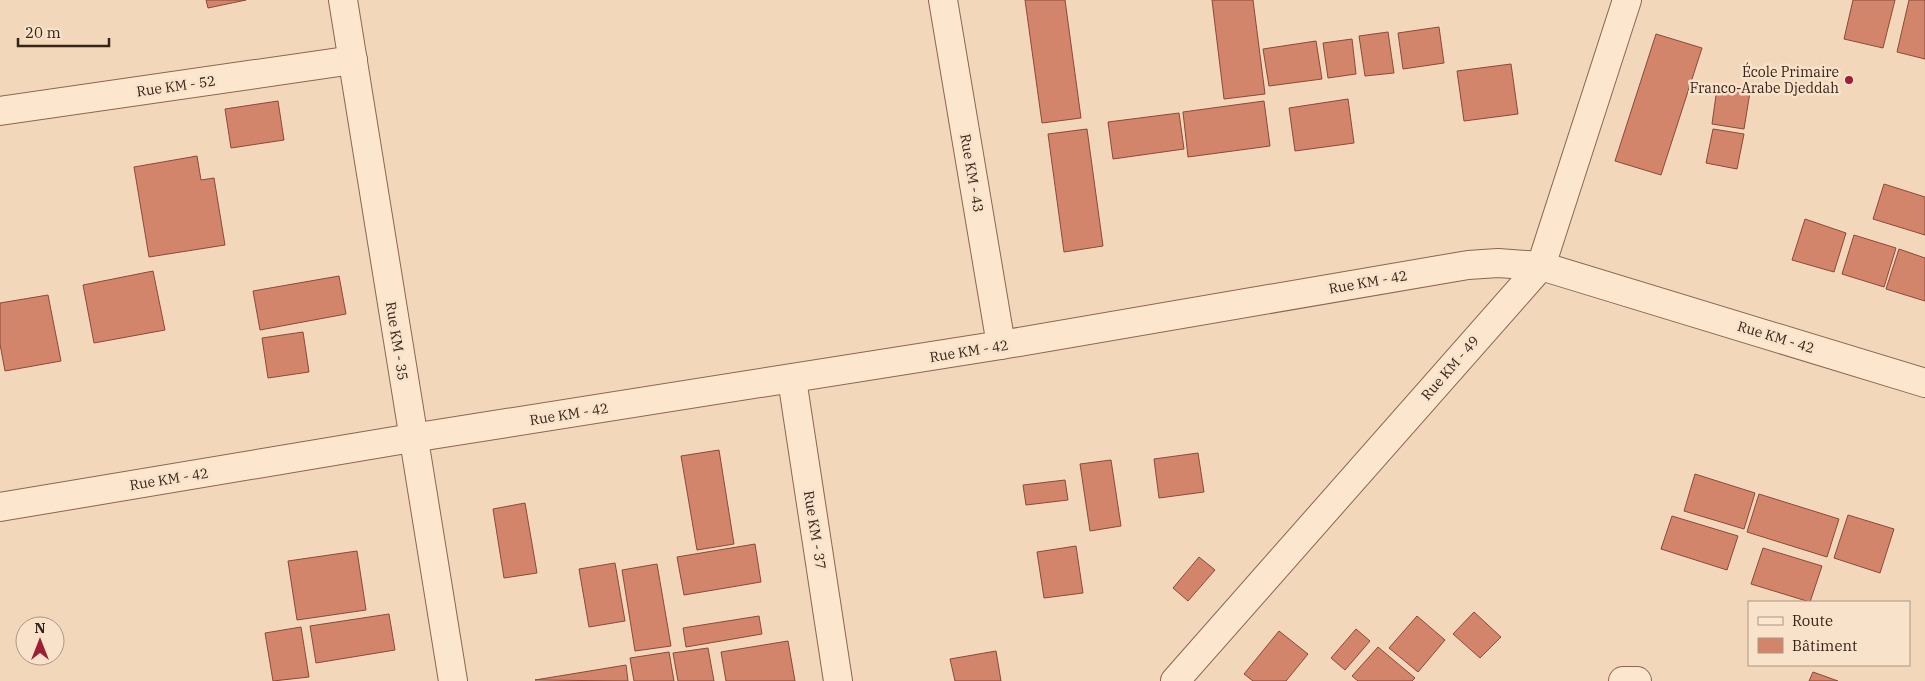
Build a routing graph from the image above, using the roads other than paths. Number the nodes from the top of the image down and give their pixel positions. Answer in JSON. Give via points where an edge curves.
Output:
{"nodes":[{"id":1,"x":343,"y":0,"type":"edge"},
{"id":2,"x":943,"y":0,"type":"edge"},
{"id":3,"x":1627,"y":0,"type":"edge"},
{"id":4,"x":352,"y":60,"type":"junction"},
{"id":5,"x":0,"y":111,"type":"edge"},
{"id":6,"x":1541,"y":266,"type":"junction"},
{"id":7,"x":1001,"y":346,"type":"junction"},
{"id":8,"x":792,"y":379,"type":"junction"},
{"id":9,"x":1925,"y":382,"type":"edge"},
{"id":10,"x":412,"y":438,"type":"junction"},
{"id":11,"x":0,"y":506,"type":"edge"},
{"id":12,"x":453,"y":681,"type":"edge"},
{"id":13,"x":838,"y":681,"type":"edge"},
{"id":14,"x":1175,"y":681,"type":"edge"},
{"id":15,"x":1623,"y":681,"type":"edge"},
{"id":16,"x":1637,"y":681,"type":"edge"}],
"edges":[{"from":1,"to":4,"type":"street","name":"Rue KM - 35"},
{"from":2,"to":7,"type":"street","name":"Rue KM - 43"},
{"from":3,"to":6,"type":"street","name":"Rue KM - 49"},
{"from":4,"to":5,"type":"street","name":"Rue KM - 52"},
{"from":4,"to":10,"type":"street","name":"Rue KM - 35"},
{"from":6,"to":7,"type":"street","name":"Rue KM - 42","via":[[1468,265]]},
{"from":6,"to":9,"type":"street","name":"Rue KM - 42"},
{"from":6,"to":14,"type":"street","name":"Rue KM - 49"},
{"from":7,"to":8,"type":"street","name":"Rue KM - 42"},
{"from":8,"to":10,"type":"street","name":"Rue KM - 42"},
{"from":8,"to":13,"type":"street","name":"Rue KM - 37"},
{"from":10,"to":11,"type":"street","name":"Rue KM - 42"},
{"from":10,"to":12,"type":"street","name":"Rue KM - 35"},
{"from":15,"to":16,"type":"street"}]}
